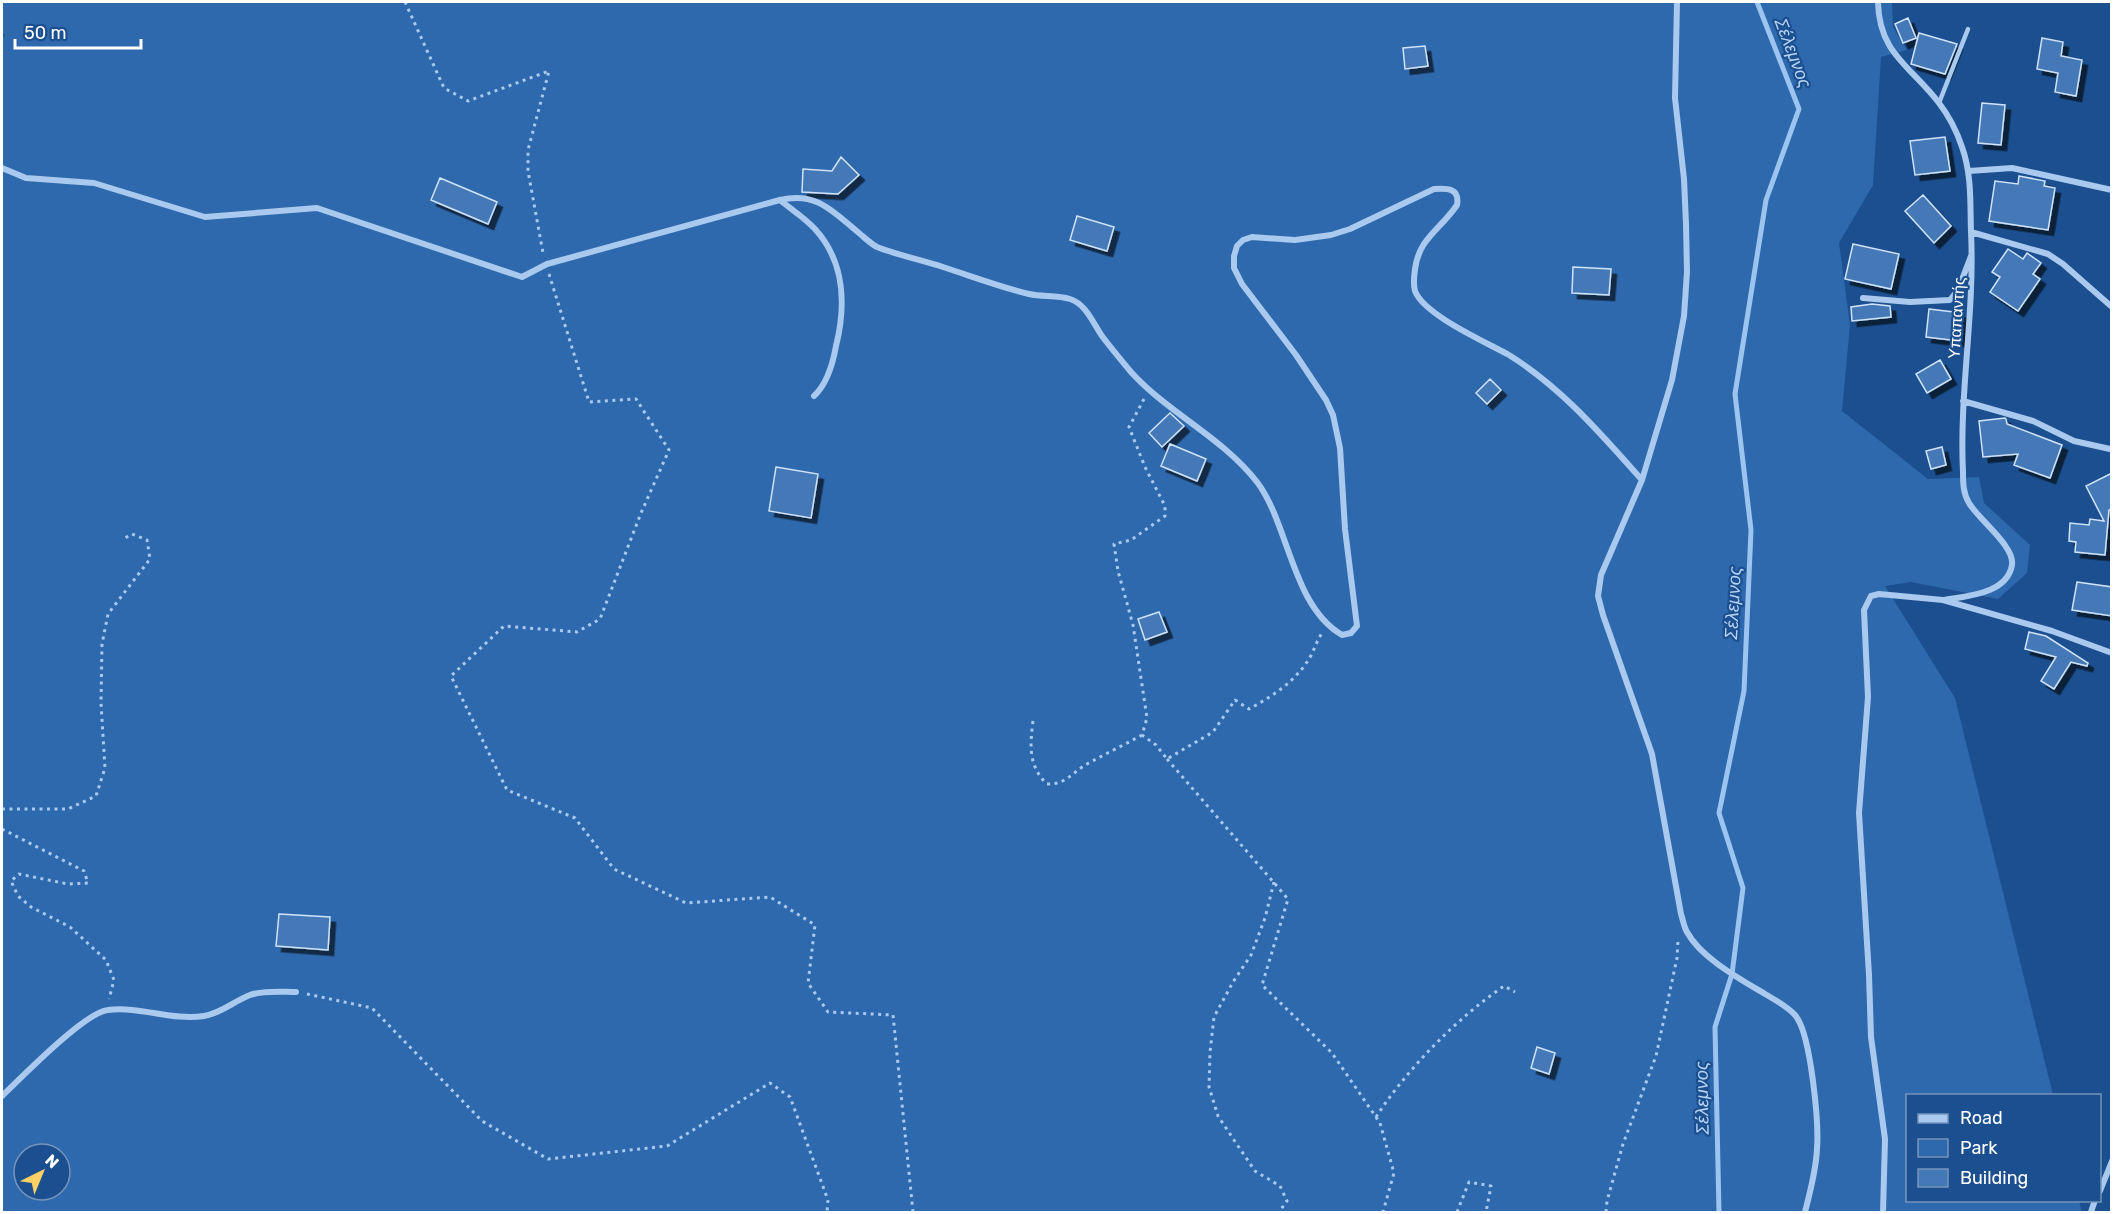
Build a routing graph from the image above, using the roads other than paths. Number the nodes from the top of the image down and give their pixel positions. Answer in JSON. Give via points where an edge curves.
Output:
{"nodes":[{"id":1,"x":1677,"y":2,"type":"edge"},
{"id":2,"x":1878,"y":2,"type":"edge"},
{"id":3,"x":1968,"y":29,"type":"dead end"},
{"id":4,"x":1939,"y":103,"type":"junction"},
{"id":5,"x":2,"y":168,"type":"edge"},
{"id":6,"x":1969,"y":171,"type":"junction"},
{"id":7,"x":2112,"y":190,"type":"edge"},
{"id":8,"x":780,"y":200,"type":"junction"},
{"id":9,"x":1971,"y":232,"type":"junction"},
{"id":10,"x":1973,"y":252,"type":"junction"},
{"id":11,"x":1863,"y":298,"type":"dead end"},
{"id":12,"x":2112,"y":307,"type":"edge"},
{"id":13,"x":814,"y":396,"type":"dead end"},
{"id":14,"x":1963,"y":401,"type":"junction"},
{"id":15,"x":2110,"y":449,"type":"dead end"},
{"id":16,"x":1642,"y":480,"type":"junction"},
{"id":17,"x":1943,"y":600,"type":"junction"},
{"id":18,"x":2112,"y":652,"type":"edge"},
{"id":19,"x":296,"y":992,"type":"road end"},
{"id":20,"x":2,"y":1096,"type":"edge"},
{"id":21,"x":2112,"y":1161,"type":"edge"},
{"id":22,"x":2101,"y":1188,"type":"edge"},
{"id":23,"x":1805,"y":1212,"type":"edge"},
{"id":24,"x":1883,"y":1212,"type":"edge"}],
"edges":[{"from":1,"to":16,"type":"street","via":[[1675,98],[1686,224],[1684,316],[1672,380]]},
{"from":2,"to":4,"type":"street","name":"Υπαπαντής","via":[[1881,29],[1890,46]]},
{"from":3,"to":4,"type":"lane"},
{"from":4,"to":6,"type":"street","name":"Υπαπαντής","via":[[1954,128]]},
{"from":5,"to":8,"type":"street","via":[[26,178],[94,183],[205,217],[317,208],[522,277],[547,264]]},
{"from":6,"to":7,"type":"street","via":[[2012,168]]},
{"from":6,"to":9,"type":"street","name":"Υπαπαντής"},
{"from":8,"to":13,"type":"street","via":[[817,231],[834,260],[841,284],[835,353],[824,383]]},
{"from":8,"to":16,"type":"street","via":[[802,197],[816,201],[876,246],[1031,295],[1070,299],[1086,311],[1148,391],[1193,423],[1251,474],[1268,499],[1305,590],[1328,624],[1342,635],[1357,627],[1340,448],[1333,416],[1296,355],[1242,284],[1234,268],[1234,256],[1243,240],[1331,235],[1434,189],[1454,191],[1457,205],[1424,242],[1416,262],[1415,292],[1435,314],[1542,376]]},
{"from":9,"to":10,"type":"street","name":"Υπαπαντής"},
{"from":9,"to":12,"type":"street","via":[[2048,254]]},
{"from":10,"to":11,"type":"street","via":[[1950,300]]},
{"from":10,"to":14,"type":"street","name":"Υπαπαντής"},
{"from":14,"to":15,"type":"street","via":[[2026,418],[2074,441]]},
{"from":14,"to":17,"type":"street","name":"Υπαπαντής","via":[[1965,494],[2007,548],[2012,566],[1997,586],[1979,594]]},
{"from":16,"to":23,"type":"street","via":[[1601,575],[1598,596],[1652,753],[1686,931],[1713,959],[1783,1005],[1801,1025],[1808,1053],[1817,1148]]},
{"from":17,"to":18,"type":"street"},
{"from":17,"to":24,"type":"street","via":[[1880,594],[1871,597],[1864,610],[1868,697],[1859,813],[1871,1037],[1886,1139]]},
{"from":19,"to":20,"type":"street","via":[[251,994],[210,1015],[188,1018],[139,1010],[105,1010],[74,1029]]},
{"from":21,"to":22,"type":"street"}]}
